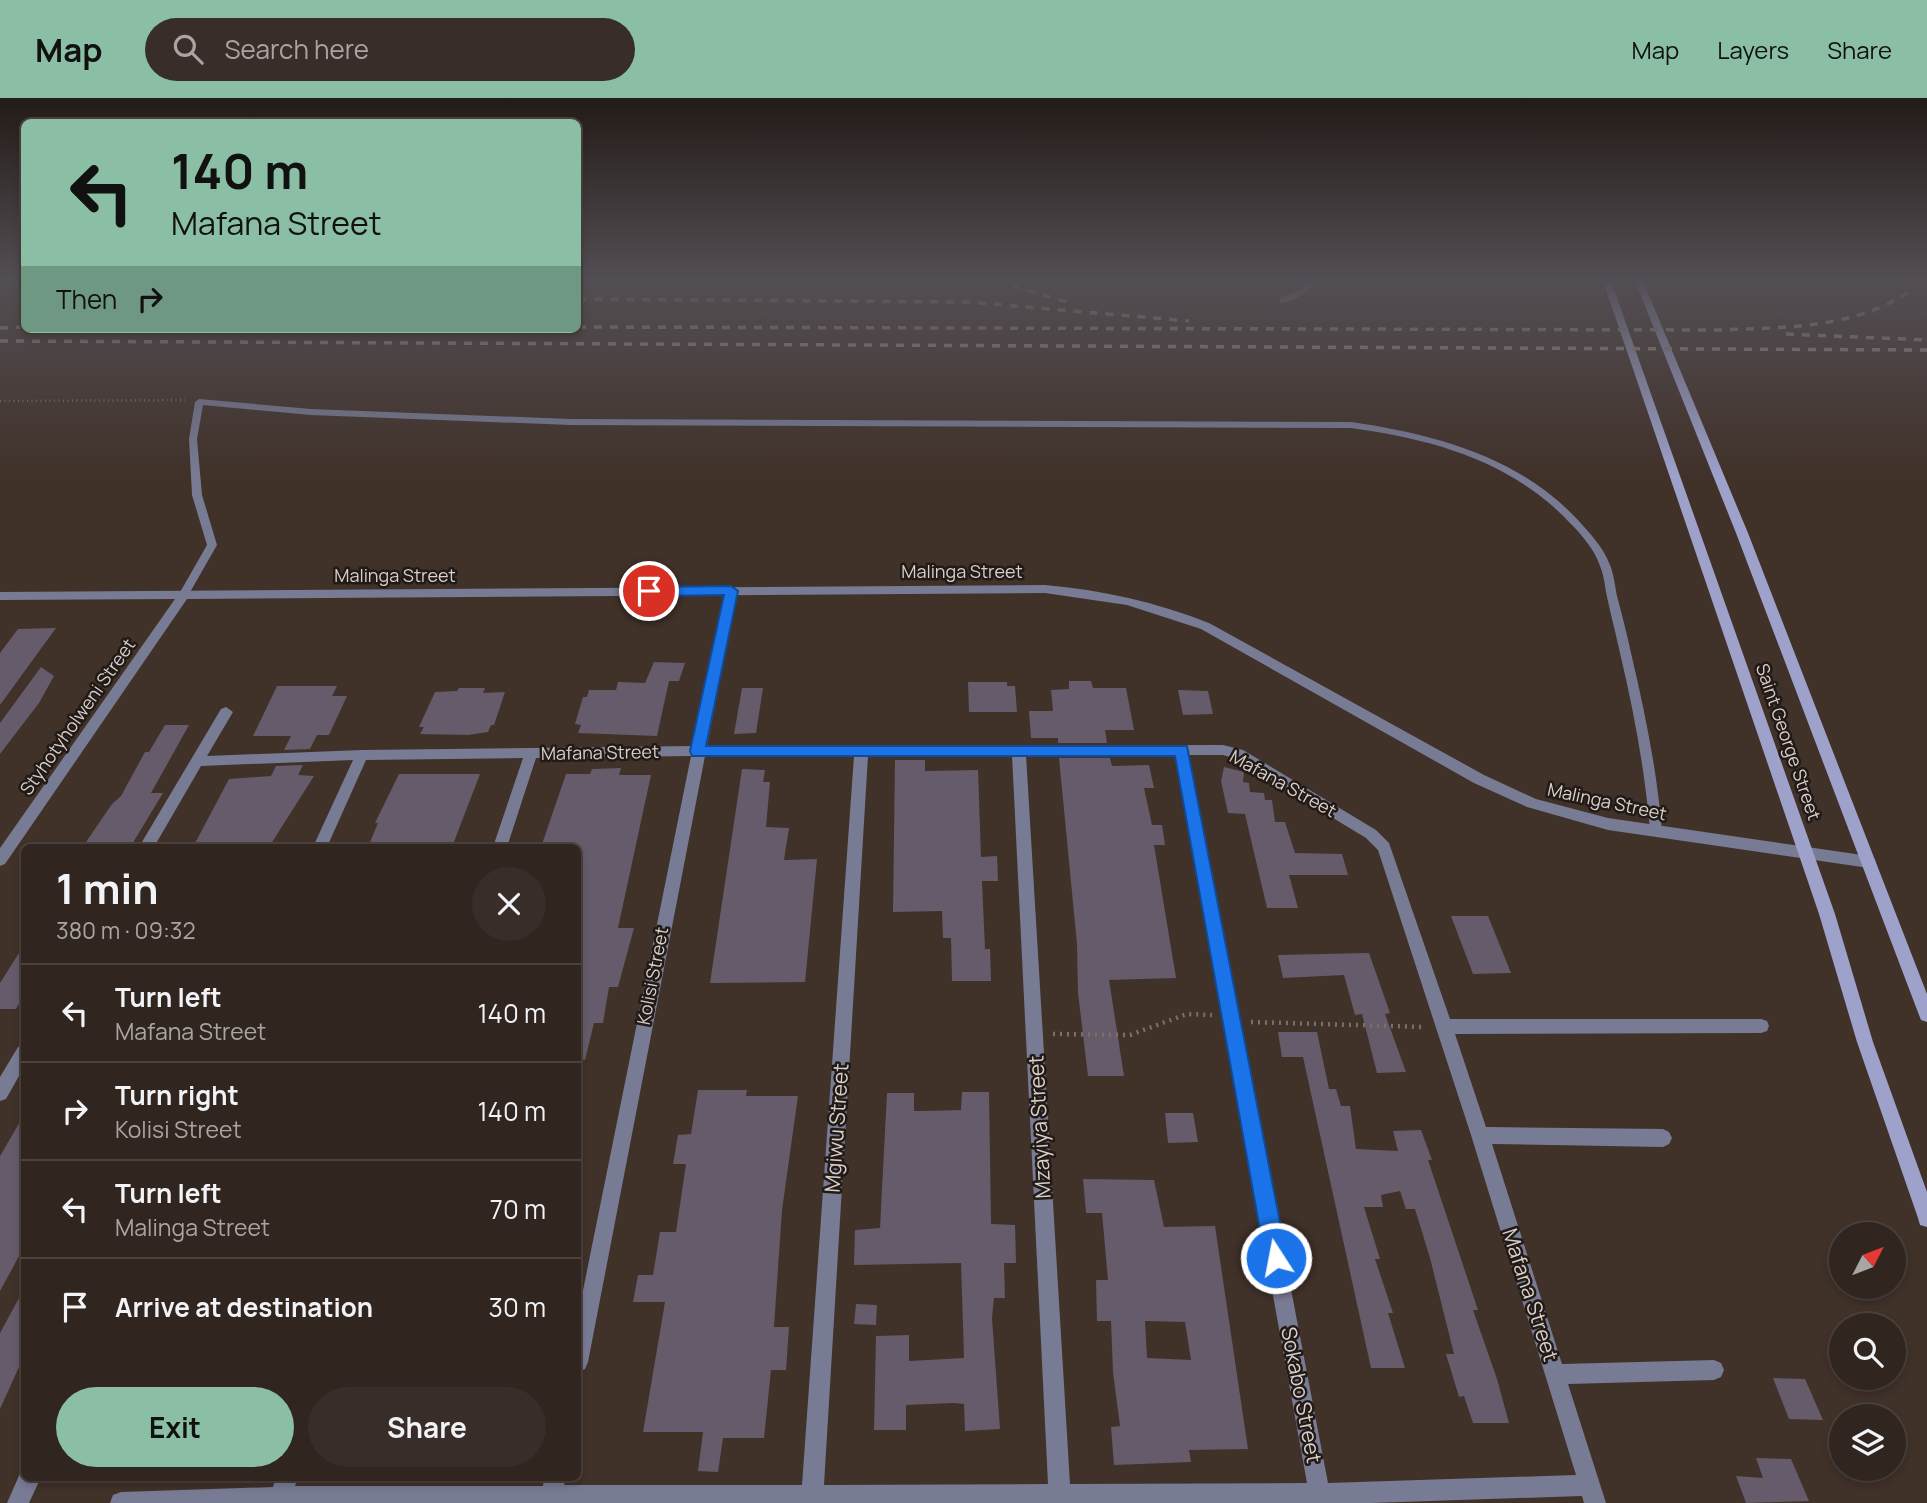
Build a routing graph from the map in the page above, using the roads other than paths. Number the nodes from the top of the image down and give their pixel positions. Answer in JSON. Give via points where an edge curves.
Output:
{"nodes":[{"id":1,"x":1630,"y":347,"type":"edge"},
{"id":2,"x":1666,"y":347,"type":"edge"},
{"id":3,"x":198,"y":402,"type":"joint"},
{"id":4,"x":731,"y":591,"type":"junction"},
{"id":5,"x":184,"y":594,"type":"junction"},
{"id":6,"x":0,"y":596,"type":"edge"},
{"id":7,"x":226,"y":712,"type":"dead end"},
{"id":8,"x":1181,"y":750,"type":"junction"},
{"id":9,"x":697,"y":751,"type":"junction"},
{"id":10,"x":1019,"y":751,"type":"junction"},
{"id":11,"x":861,"y":753,"type":"junction"},
{"id":12,"x":531,"y":754,"type":"junction"},
{"id":13,"x":362,"y":755,"type":"junction"},
{"id":14,"x":197,"y":761,"type":"junction"},
{"id":15,"x":1656,"y":831,"type":"junction"},
{"id":16,"x":148,"y":844,"type":"edge"},
{"id":17,"x":321,"y":844,"type":"edge"},
{"id":18,"x":501,"y":844,"type":"edge"},
{"id":19,"x":1804,"y":853,"type":"junction"},
{"id":20,"x":0,"y":860,"type":"edge"},
{"id":21,"x":1869,"y":862,"type":"junction"},
{"id":22,"x":1927,"y":1015,"type":"edge"},
{"id":23,"x":1761,"y":1026,"type":"dead end"},
{"id":24,"x":1445,"y":1027,"type":"junction"},
{"id":25,"x":21,"y":1057,"type":"edge"},
{"id":26,"x":0,"y":1093,"type":"edge"},
{"id":27,"x":1480,"y":1135,"type":"junction"},
{"id":28,"x":1662,"y":1138,"type":"dead end"},
{"id":29,"x":1927,"y":1218,"type":"edge"},
{"id":30,"x":581,"y":1347,"type":"edge"},
{"id":31,"x":1714,"y":1370,"type":"dead end"},
{"id":32,"x":1556,"y":1374,"type":"junction"},
{"id":33,"x":28,"y":1481,"type":"edge"},
{"id":34,"x":282,"y":1492,"type":"edge"},
{"id":35,"x":552,"y":1492,"type":"edge"},
{"id":36,"x":1592,"y":1494,"type":"edge"},
{"id":37,"x":1060,"y":1498,"type":"edge"},
{"id":38,"x":812,"y":1499,"type":"edge"},
{"id":39,"x":1321,"y":1499,"type":"edge"},
{"id":40,"x":18,"y":1503,"type":"edge"},
{"id":41,"x":121,"y":1503,"type":"edge"}],
"edges":[{"from":1,"to":19,"type":"main road","name":"Saint George Street"},
{"from":2,"to":21,"type":"main road","name":"Saint George Street"},
{"from":3,"to":5,"type":"lane","via":[[193,439],[197,495],[212,545]]},
{"from":3,"to":15,"type":"lane","via":[[324,413],[571,422],[1351,425],[1439,441],[1521,477],[1567,516],[1605,564],[1635,686]]},
{"from":4,"to":5,"type":"street","name":"Malinga Street"},
{"from":4,"to":9,"type":"street","name":"Kolisi Street"},
{"from":4,"to":15,"type":"street","name":"Malinga Street","via":[[1045,589],[1135,601],[1224,636],[1510,794],[1580,817]]},
{"from":5,"to":6,"type":"street","name":"Malinga Street"},
{"from":5,"to":20,"type":"street","name":"Styhotyholweni Street"},
{"from":7,"to":14,"type":"street"},
{"from":8,"to":10,"type":"street","name":"Mafana Street"},
{"from":8,"to":24,"type":"street","name":"Mafana Street","via":[[1238,754],[1384,846]]},
{"from":8,"to":39,"type":"street","name":"Sokabo Street"},
{"from":9,"to":11,"type":"street","name":"Mafana Street"},
{"from":9,"to":12,"type":"street","name":"Mafana Street"},
{"from":9,"to":30,"type":"street","name":"Kolisi Street"},
{"from":10,"to":11,"type":"street","name":"Mafana Street"},
{"from":10,"to":37,"type":"street","name":"Mzayiya Street"},
{"from":11,"to":38,"type":"street","name":"Mgiwu Street"},
{"from":12,"to":13,"type":"street","name":"Mafana Street"},
{"from":12,"to":18,"type":"street"},
{"from":13,"to":14,"type":"street","name":"Mafana Street"},
{"from":13,"to":17,"type":"street"},
{"from":14,"to":16,"type":"street"},
{"from":15,"to":19,"type":"street","name":"Malinga Street"},
{"from":19,"to":21,"type":"street","name":"Malinga Street"},
{"from":19,"to":29,"type":"main road","name":"Saint George Street"},
{"from":21,"to":22,"type":"main road","name":"Saint George Street"},
{"from":23,"to":24,"type":"street"},
{"from":24,"to":27,"type":"street","name":"Mafana Street"},
{"from":25,"to":26,"type":"street"},
{"from":27,"to":28,"type":"street"},
{"from":27,"to":32,"type":"street","name":"Mafana Street"},
{"from":31,"to":32,"type":"street","name":"Mafana Street"},
{"from":32,"to":36,"type":"street","name":"Mafana Street"},
{"from":33,"to":40,"type":"street"},
{"from":34,"to":35,"type":"street"},
{"from":34,"to":41,"type":"street"},
{"from":35,"to":38,"type":"street"},
{"from":36,"to":39,"type":"street"},
{"from":37,"to":38,"type":"street"},
{"from":37,"to":39,"type":"street"}]}
